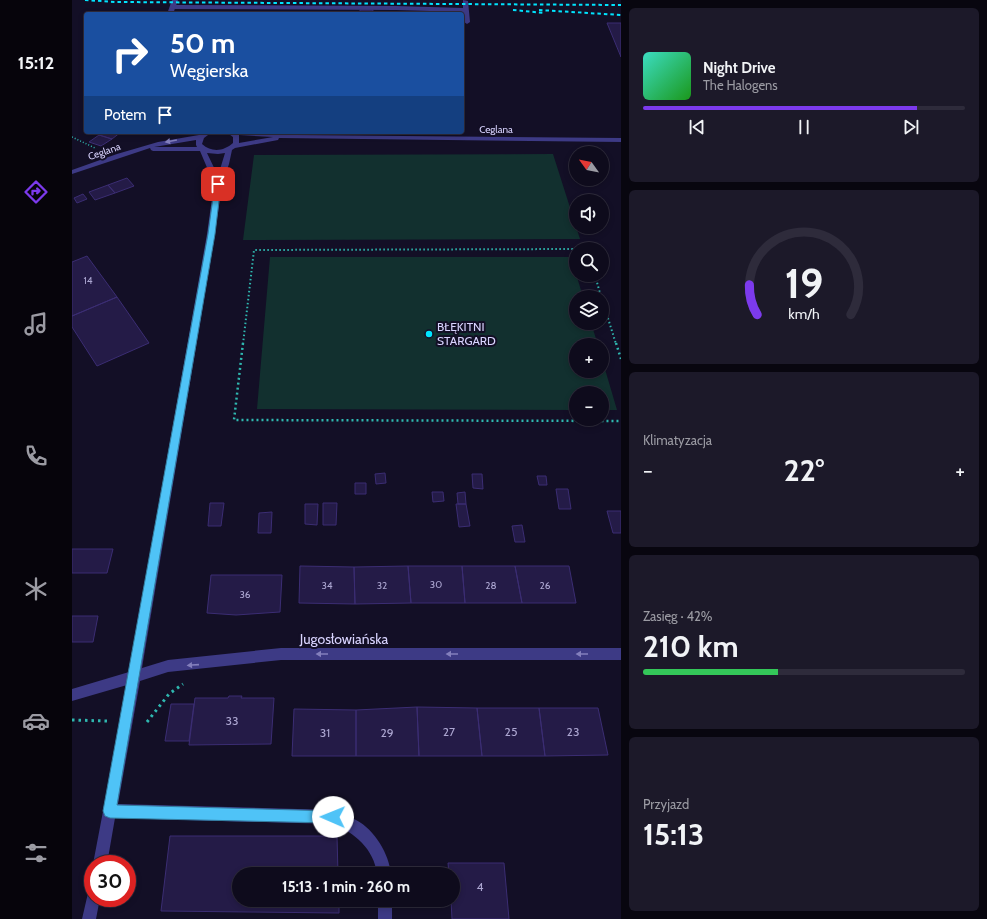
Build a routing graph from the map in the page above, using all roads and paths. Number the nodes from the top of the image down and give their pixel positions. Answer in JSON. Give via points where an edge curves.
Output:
{"nodes":[{"id":1,"x":175,"y":0,"type":"edge"},
{"id":2,"x":465,"y":1,"type":"edge"},
{"id":3,"x":173,"y":6,"type":"junction"},
{"id":4,"x":466,"y":10,"type":"junction"},
{"id":5,"x":171,"y":12,"type":"edge"},
{"id":6,"x":467,"y":22,"type":"dead end"},
{"id":7,"x":205,"y":134,"type":"edge"},
{"id":8,"x":233,"y":134,"type":"edge"},
{"id":9,"x":258,"y":134,"type":"edge"},
{"id":10,"x":72,"y":137,"type":"edge"},
{"id":11,"x":298,"y":137,"type":"junction"},
{"id":12,"x":621,"y":140,"type":"edge"},
{"id":13,"x":231,"y":148,"type":"junction"},
{"id":14,"x":142,"y":149,"type":"junction"},
{"id":15,"x":202,"y":149,"type":"junction"},
{"id":16,"x":101,"y":150,"type":"dead end"},
{"id":17,"x":72,"y":172,"type":"edge"},
{"id":18,"x":218,"y":184,"type":"junction"},
{"id":19,"x":569,"y":249,"type":"edge"},
{"id":20,"x":609,"y":320,"type":"edge"},
{"id":21,"x":621,"y":359,"type":"edge"},
{"id":22,"x":621,"y":421,"type":"edge"},
{"id":23,"x":621,"y":654,"type":"edge"},
{"id":24,"x":198,"y":664,"type":"junction"},
{"id":25,"x":134,"y":676,"type":"junction"},
{"id":26,"x":72,"y":695,"type":"edge"},
{"id":27,"x":146,"y":729,"type":"dead end"},
{"id":28,"x":110,"y":811,"type":"junction"},
{"id":29,"x":102,"y":855,"type":"edge"},
{"id":30,"x":384,"y":867,"type":"edge"},
{"id":31,"x":91,"y":907,"type":"edge"},
{"id":32,"x":385,"y":907,"type":"edge"},
{"id":33,"x":89,"y":919,"type":"edge"},
{"id":34,"x":385,"y":919,"type":"edge"}],
"edges":[{"from":1,"to":3,"type":"street"},
{"from":2,"to":4,"type":"street"},
{"from":3,"to":4,"type":"street"},
{"from":3,"to":5,"type":"street"},
{"from":4,"to":6,"type":"street"},
{"from":7,"to":14,"type":"street","name":"Ceglana","one_way":true},
{"from":7,"to":15,"type":"street","via":[[198,141]]},
{"from":8,"to":13,"type":"street","via":[[237,139]]},
{"from":9,"to":11,"type":"street","name":"Ceglana"},
{"from":10,"to":16,"type":"path"},
{"from":11,"to":12,"type":"street","name":"Ceglana"},
{"from":11,"to":13,"type":"street","name":"Ceglana"},
{"from":13,"to":15,"type":"street","name":"Ceglana","via":[[215,152]]},
{"from":13,"to":18,"type":"street"},
{"from":14,"to":15,"type":"street","name":"Ceglana"},
{"from":14,"to":17,"type":"street","name":"Ceglana"},
{"from":15,"to":18,"type":"street"},
{"from":18,"to":25,"type":"street"},
{"from":19,"to":22,"type":"path","via":[[254,250],[234,420]]},
{"from":20,"to":21,"type":"path"},
{"from":23,"to":24,"type":"street","name":"Jugosłowiańska","one_way":true,"via":[[281,654]]},
{"from":24,"to":25,"type":"street","name":"Jugosłowiańska","one_way":true,"via":[[168,666]]},
{"from":24,"to":27,"type":"path","via":[[195,679],[186,681],[169,694],[147,722]]},
{"from":25,"to":26,"type":"street","name":"Jugosłowiańska"},
{"from":25,"to":28,"type":"street"},
{"from":28,"to":29,"type":"street"},
{"from":28,"to":30,"type":"street","via":[[333,817],[354,826],[372,845]]},
{"from":31,"to":33,"type":"street"},
{"from":32,"to":34,"type":"street"}]}
